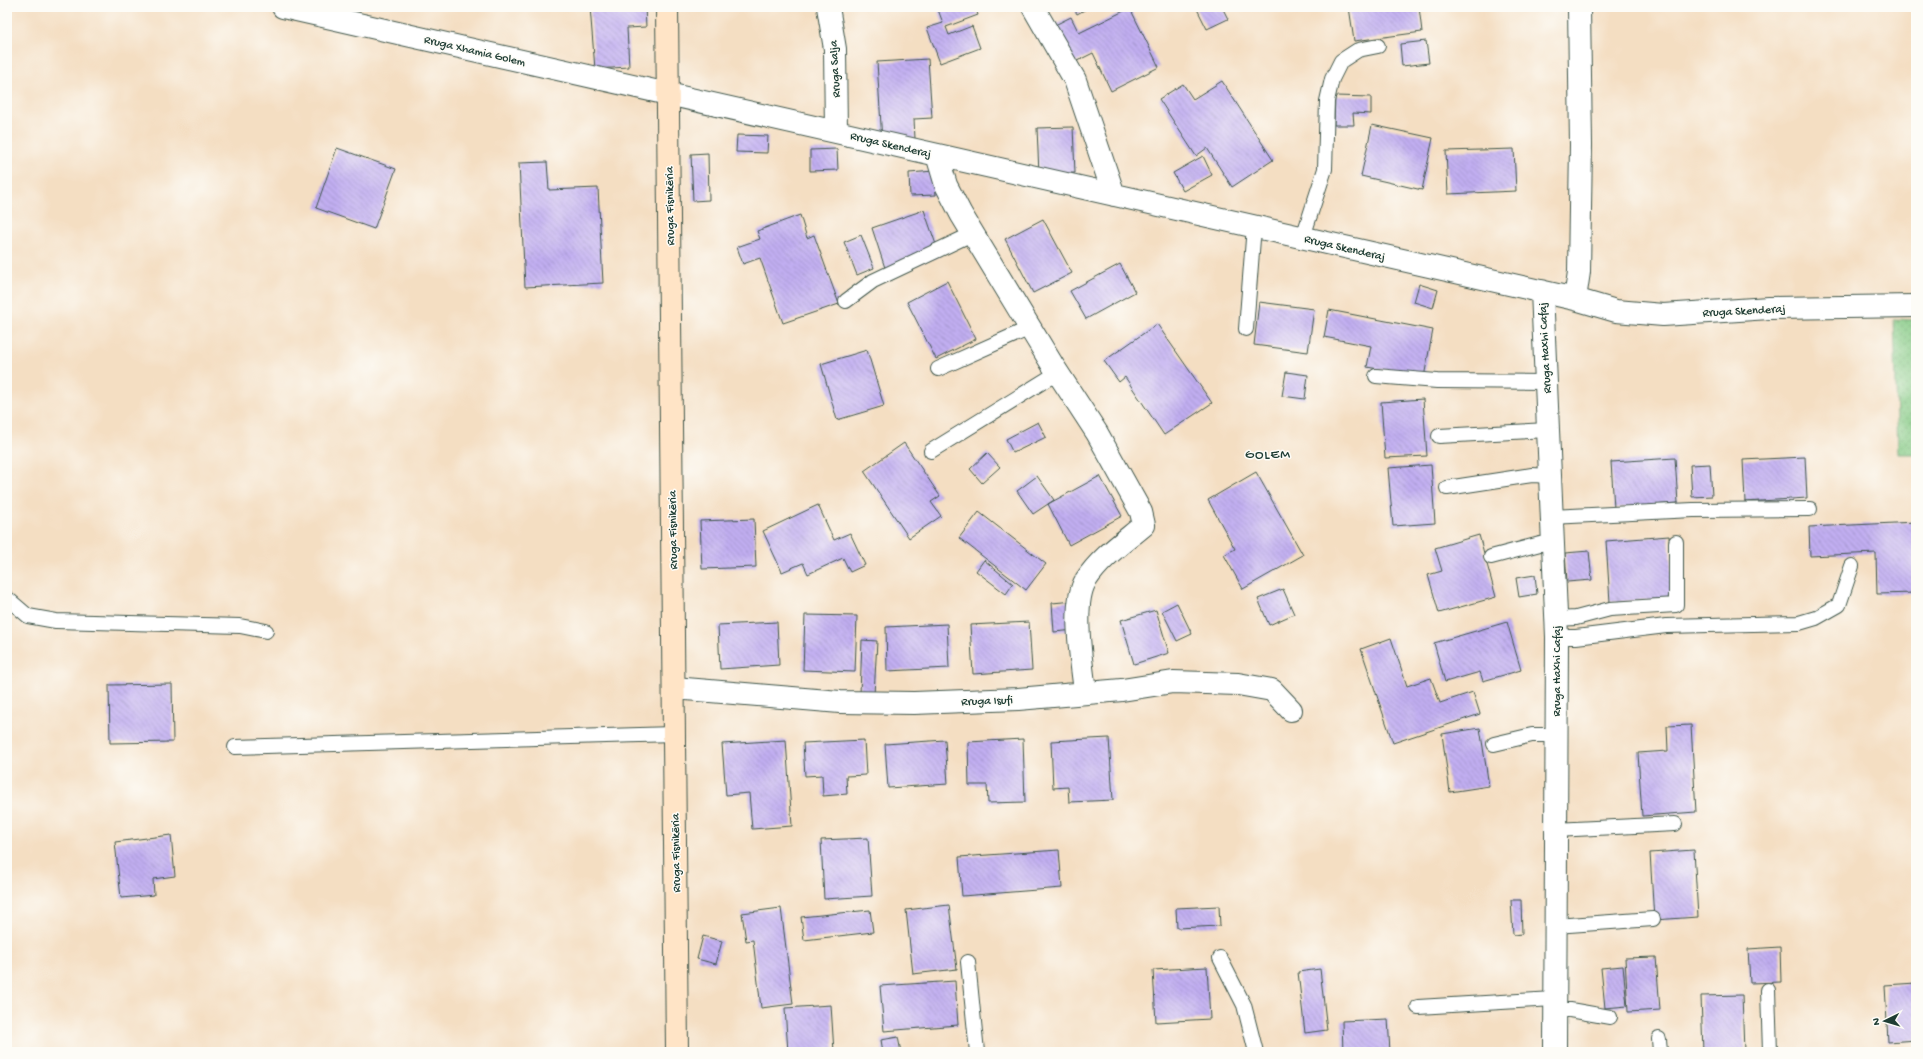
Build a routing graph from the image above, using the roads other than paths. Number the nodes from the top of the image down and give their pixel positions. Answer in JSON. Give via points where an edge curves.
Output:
{"nodes":[{"id":1,"x":283,"y":7,"type":"edge"},
{"id":2,"x":667,"y":7,"type":"edge"},
{"id":3,"x":828,"y":7,"type":"edge"},
{"id":4,"x":1033,"y":7,"type":"edge"},
{"id":5,"x":1579,"y":7,"type":"edge"},
{"id":6,"x":328,"y":12,"type":"edge"},
{"id":7,"x":1378,"y":46,"type":"dead end"},
{"id":8,"x":668,"y":94,"type":"junction"},
{"id":9,"x":836,"y":132,"type":"junction"},
{"id":10,"x":937,"y":155,"type":"junction"},
{"id":11,"x":1114,"y":195,"type":"junction"},
{"id":12,"x":1254,"y":226,"type":"junction"},
{"id":13,"x":972,"y":234,"type":"junction"},
{"id":14,"x":1303,"y":237,"type":"junction"},
{"id":15,"x":1542,"y":291,"type":"junction"},
{"id":16,"x":1575,"y":299,"type":"junction"},
{"id":17,"x":846,"y":301,"type":"dead end"},
{"id":18,"x":1916,"y":306,"type":"edge"},
{"id":19,"x":1030,"y":328,"type":"junction"},
{"id":20,"x":1246,"y":328,"type":"dead end"},
{"id":21,"x":938,"y":369,"type":"dead end"},
{"id":22,"x":1058,"y":373,"type":"junction"},
{"id":23,"x":1376,"y":376,"type":"dead end"},
{"id":24,"x":1546,"y":382,"type":"junction"},
{"id":25,"x":1548,"y":430,"type":"junction"},
{"id":26,"x":1439,"y":436,"type":"dead end"},
{"id":27,"x":931,"y":451,"type":"dead end"},
{"id":28,"x":1550,"y":476,"type":"junction"},
{"id":29,"x":1447,"y":488,"type":"dead end"},
{"id":30,"x":1810,"y":509,"type":"dead end"},
{"id":31,"x":1551,"y":517,"type":"junction"},
{"id":32,"x":1676,"y":542,"type":"dead end"},
{"id":33,"x":1553,"y":544,"type":"junction"},
{"id":34,"x":1491,"y":557,"type":"dead end"},
{"id":35,"x":1852,"y":566,"type":"dead end"},
{"id":36,"x":7,"y":598,"type":"edge"},
{"id":37,"x":1557,"y":628,"type":"junction"},
{"id":38,"x":266,"y":631,"type":"dead end"},
{"id":39,"x":674,"y":688,"type":"junction"},
{"id":40,"x":1085,"y":692,"type":"junction"},
{"id":41,"x":1291,"y":710,"type":"dead end"},
{"id":42,"x":674,"y":734,"type":"junction"},
{"id":43,"x":1556,"y":735,"type":"junction"},
{"id":44,"x":1494,"y":744,"type":"dead end"},
{"id":45,"x":235,"y":747,"type":"dead end"},
{"id":46,"x":1675,"y":824,"type":"dead end"},
{"id":47,"x":1555,"y":830,"type":"junction"},
{"id":48,"x":1653,"y":919,"type":"dead end"},
{"id":49,"x":1555,"y":926,"type":"junction"},
{"id":50,"x":1220,"y":958,"type":"dead end"},
{"id":51,"x":968,"y":962,"type":"dead end"},
{"id":52,"x":1768,"y":990,"type":"dead end"},
{"id":53,"x":1554,"y":1005,"type":"junction"},
{"id":54,"x":1418,"y":1007,"type":"dead end"},
{"id":55,"x":1610,"y":1017,"type":"dead end"},
{"id":56,"x":677,"y":1052,"type":"edge"},
{"id":57,"x":977,"y":1052,"type":"edge"},
{"id":58,"x":1256,"y":1052,"type":"edge"},
{"id":59,"x":1555,"y":1052,"type":"edge"},
{"id":60,"x":1770,"y":1052,"type":"edge"}],
"edges":[{"from":1,"to":6,"type":"street","name":"Rruga Xhamia Golem"},
{"from":2,"to":8,"type":"street","name":"Rruga Fisnikëria"},
{"from":3,"to":9,"type":"street","name":"Rruga Salja","via":[[836,49]]},
{"from":4,"to":11,"type":"street","via":[[1075,80]]},
{"from":5,"to":16,"type":"street","via":[[1580,272]]},
{"from":6,"to":8,"type":"street","name":"Rruga Xhamia Golem"},
{"from":7,"to":14,"type":"lane","via":[[1358,50],[1341,61],[1332,80],[1327,102],[1325,169]]},
{"from":8,"to":9,"type":"street","name":"Rruga Skenderaj"},
{"from":8,"to":39,"type":"street","name":"Rruga Fisnikëria"},
{"from":9,"to":10,"type":"street","name":"Rruga Skenderaj"},
{"from":10,"to":11,"type":"street","name":"Rruga Skenderaj"},
{"from":10,"to":13,"type":"street","via":[[946,185]]},
{"from":11,"to":12,"type":"street","name":"Rruga Skenderaj"},
{"from":12,"to":14,"type":"street","name":"Rruga Skenderaj"},
{"from":12,"to":20,"type":"lane"},
{"from":13,"to":17,"type":"lane","via":[[873,281]]},
{"from":13,"to":19,"type":"street"},
{"from":14,"to":15,"type":"street","name":"Rruga Skenderaj"},
{"from":15,"to":16,"type":"street","name":"Rruga Skenderaj"},
{"from":15,"to":24,"type":"street","name":"Rruga Haxhi Cafaj"},
{"from":16,"to":18,"type":"street","name":"Rruga Skenderaj","via":[[1616,311],[1663,315],[1769,308]]},
{"from":19,"to":21,"type":"lane"},
{"from":19,"to":22,"type":"street"},
{"from":22,"to":27,"type":"lane"},
{"from":22,"to":40,"type":"street","via":[[1097,433],[1141,512],[1144,525],[1103,559],[1085,581],[1077,613]]},
{"from":23,"to":24,"type":"lane","via":[[1438,381]]},
{"from":24,"to":25,"type":"street","name":"Rruga Haxhi Cafaj"},
{"from":25,"to":26,"type":"lane"},
{"from":25,"to":28,"type":"street","name":"Rruga Haxhi Cafaj"},
{"from":28,"to":29,"type":"lane","via":[[1532,475]]},
{"from":28,"to":31,"type":"street","name":"Rruga Haxhi Cafaj"},
{"from":30,"to":31,"type":"lane","via":[[1693,510]]},
{"from":31,"to":33,"type":"street","name":"Rruga Haxhi Cafaj"},
{"from":32,"to":37,"type":"lane","via":[[1676,605],[1610,609],[1576,618]]},
{"from":33,"to":34,"type":"lane","via":[[1540,544]]},
{"from":33,"to":37,"type":"street","name":"Rruga Haxhi Cafaj"},
{"from":35,"to":37,"type":"lane","via":[[1839,605],[1816,618],[1799,623],[1666,626],[1576,637]]},
{"from":36,"to":38,"type":"lane","via":[[28,616],[56,621],[240,626]]},
{"from":37,"to":43,"type":"street","name":"Rruga Haxhi Cafaj"},
{"from":39,"to":40,"type":"street","name":"Rruga Isufi","via":[[847,702],[914,703],[1018,699]]},
{"from":39,"to":42,"type":"street","name":"Rruga Fisnikëria"},
{"from":40,"to":41,"type":"street","name":"Rruga Isufi","via":[[1122,690],[1173,682],[1238,684],[1272,690]]},
{"from":42,"to":45,"type":"lane"},
{"from":42,"to":56,"type":"street","name":"Rruga Fisnikëria"},
{"from":43,"to":44,"type":"lane","via":[[1532,735]]},
{"from":43,"to":47,"type":"street","name":"Rruga Haxhi Cafaj"},
{"from":46,"to":47,"type":"lane"},
{"from":47,"to":49,"type":"street","name":"Rruga Haxhi Cafaj"},
{"from":48,"to":49,"type":"lane"},
{"from":49,"to":53,"type":"street","name":"Rruga Haxhi Cafaj"},
{"from":50,"to":58,"type":"lane","via":[[1244,1005]]},
{"from":51,"to":57,"type":"lane"},
{"from":52,"to":60,"type":"lane"},
{"from":53,"to":54,"type":"lane"},
{"from":53,"to":55,"type":"lane"},
{"from":53,"to":59,"type":"street","name":"Rruga Haxhi Cafaj"}]}
